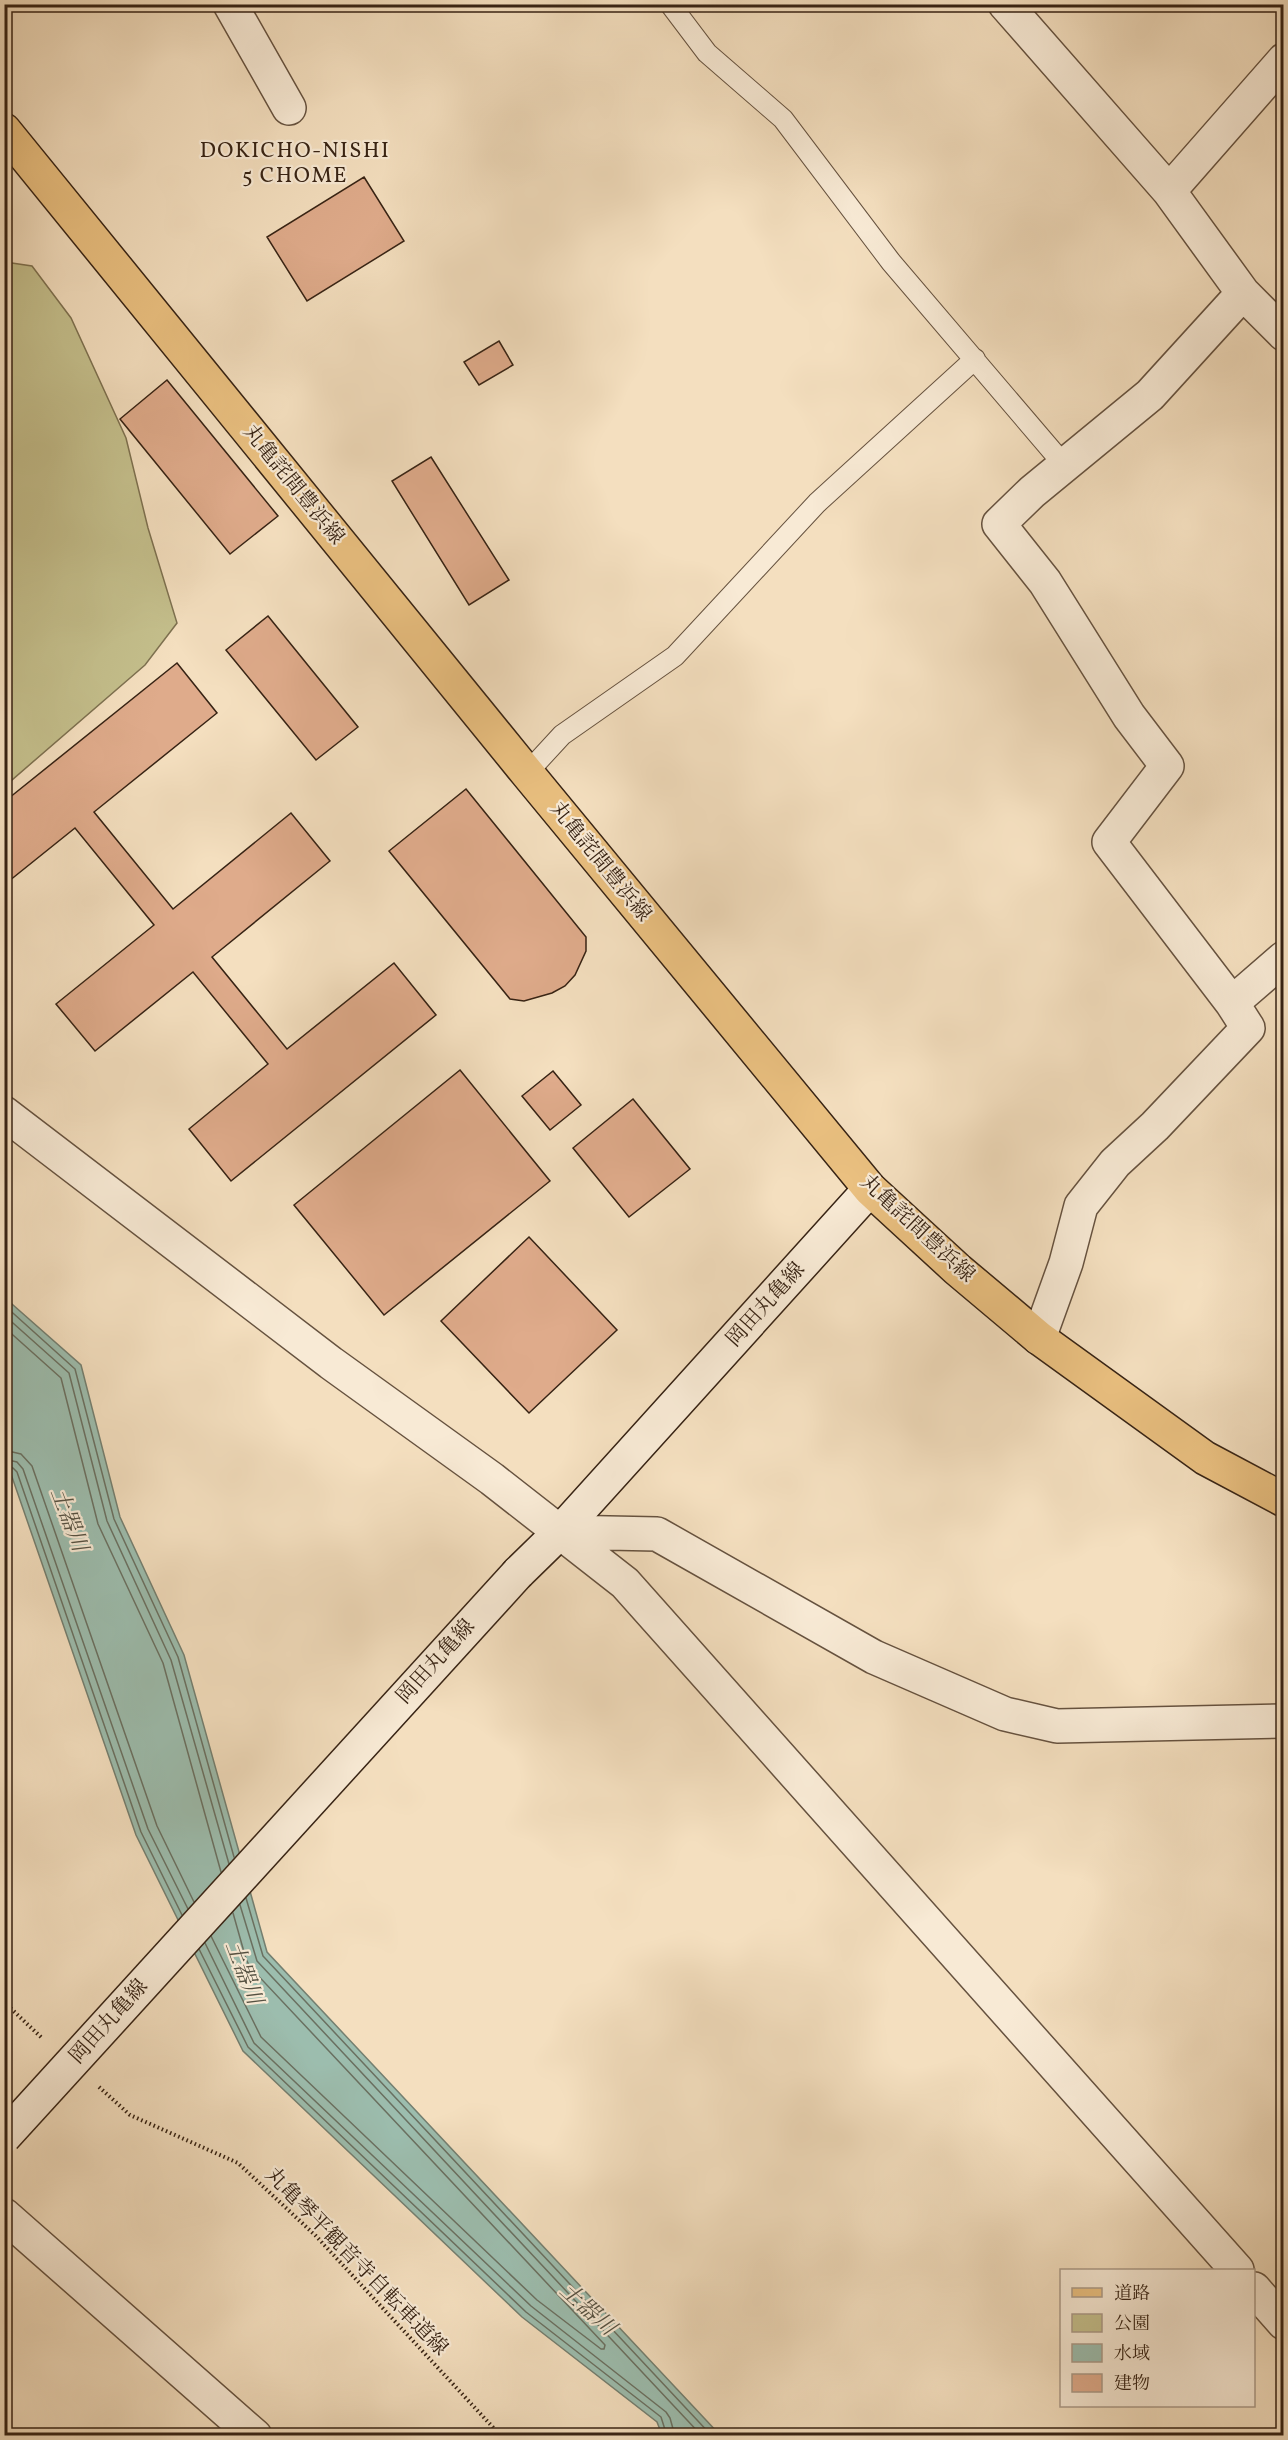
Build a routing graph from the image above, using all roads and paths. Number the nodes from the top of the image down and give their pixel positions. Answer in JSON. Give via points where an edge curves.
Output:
{"nodes":[{"id":1,"x":230,"y":4,"type":"edge"},
{"id":2,"x":670,"y":4,"type":"edge"},
{"id":3,"x":1005,"y":4,"type":"edge"},
{"id":4,"x":1284,"y":60,"type":"edge"},
{"id":5,"x":289,"y":108,"type":"dead end"},
{"id":6,"x":4,"y":130,"type":"edge"},
{"id":7,"x":1169,"y":191,"type":"junction"},
{"id":8,"x":1243,"y":293,"type":"junction"},
{"id":9,"x":1284,"y":334,"type":"edge"},
{"id":10,"x":975,"y":359,"type":"junction"},
{"id":11,"x":1065,"y":466,"type":"junction"},
{"id":12,"x":527,"y":772,"type":"junction"},
{"id":13,"x":1284,"y":958,"type":"edge"},
{"id":14,"x":1232,"y":1004,"type":"junction"},
{"id":15,"x":4,"y":1113,"type":"edge"},
{"id":16,"x":870,"y":1189,"type":"junction"},
{"id":17,"x":1039,"y":1338,"type":"junction"},
{"id":18,"x":1284,"y":1500,"type":"edge"},
{"id":19,"x":560,"y":1532,"type":"junction"},
{"id":20,"x":1284,"y":1721,"type":"edge"},
{"id":21,"x":4,"y":2002,"type":"edge"},
{"id":22,"x":52,"y":2046,"type":"dead end"},
{"id":23,"x":96,"y":2085,"type":"dead end"},
{"id":24,"x":4,"y":2137,"type":"edge"},
{"id":25,"x":4,"y":2215,"type":"edge"},
{"id":26,"x":1235,"y":2269,"type":"edge"},
{"id":27,"x":1255,"y":2290,"type":"edge"},
{"id":28,"x":1284,"y":2323,"type":"edge"},
{"id":29,"x":250,"y":2431,"type":"edge"},
{"id":30,"x":501,"y":2436,"type":"edge"}],
"edges":[{"from":1,"to":5,"type":"street"},
{"from":2,"to":10,"type":"lane","via":[[707,53],[783,119],[891,262]]},
{"from":3,"to":7,"type":"street"},
{"from":4,"to":7,"type":"street"},
{"from":6,"to":12,"type":"main road","name":"丸亀詫間豊浜線"},
{"from":7,"to":8,"type":"street"},
{"from":8,"to":9,"type":"street"},
{"from":8,"to":11,"type":"street","via":[[1150,395]]},
{"from":10,"to":11,"type":"lane"},
{"from":10,"to":12,"type":"lane","via":[[817,503],[675,656],[562,735]]},
{"from":11,"to":14,"type":"street","via":[[999,524],[1045,582],[1129,716],[1167,766],[1109,842]]},
{"from":12,"to":16,"type":"main road","name":"丸亀詫間豊浜線"},
{"from":13,"to":14,"type":"street"},
{"from":14,"to":17,"type":"street","via":[[1248,1028],[1115,1163],[1081,1206]]},
{"from":15,"to":19,"type":"street"},
{"from":16,"to":17,"type":"main road","name":"丸亀詫間豊浜線"},
{"from":16,"to":19,"type":"street","name":"岡田丸亀線"},
{"from":17,"to":18,"type":"main road","name":"丸亀詫間豊浜線","via":[[1205,1458]]},
{"from":19,"to":20,"type":"street","via":[[657,1534],[874,1657],[1005,1714],[1057,1726]]},
{"from":19,"to":24,"type":"street","name":"岡田丸亀線","bridge":true,"via":[[518,1573]]},
{"from":19,"to":26,"type":"street","via":[[625,1583]]},
{"from":21,"to":22,"type":"path"},
{"from":23,"to":30,"type":"path","name":"丸亀琴平観音寺自転車道線","via":[[130,2115],[238,2163],[316,2236]]},
{"from":25,"to":29,"type":"street"},
{"from":27,"to":28,"type":"street"}]}
